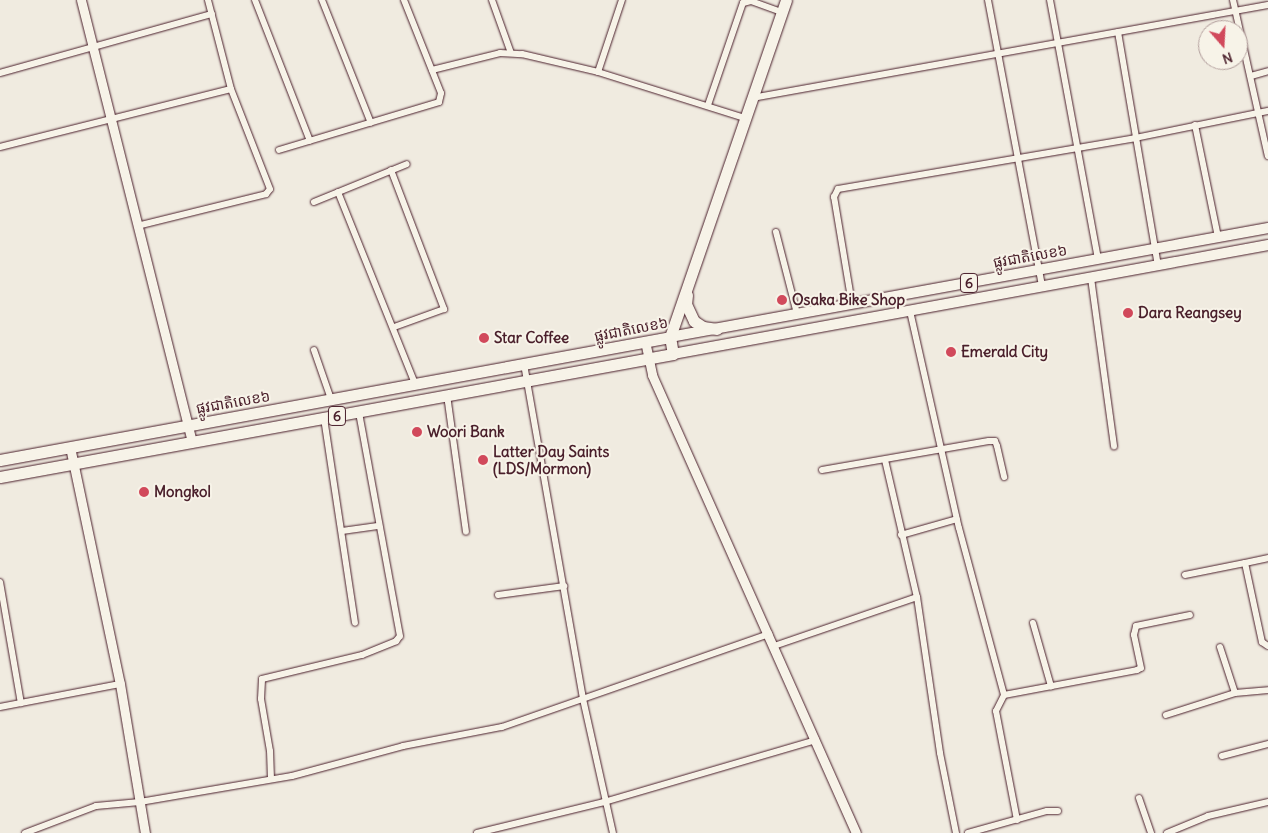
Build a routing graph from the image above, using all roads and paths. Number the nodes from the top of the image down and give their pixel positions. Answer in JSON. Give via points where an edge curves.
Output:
{"nodes":[{"id":1,"x":81,"y":0,"type":"edge"},
{"id":2,"x":208,"y":0,"type":"edge"},
{"id":3,"x":255,"y":0,"type":"edge"},
{"id":4,"x":322,"y":0,"type":"edge"},
{"id":5,"x":404,"y":0,"type":"edge"},
{"id":6,"x":492,"y":0,"type":"edge"},
{"id":7,"x":622,"y":0,"type":"edge"},
{"id":8,"x":786,"y":0,"type":"edge"},
{"id":9,"x":988,"y":0,"type":"edge"},
{"id":10,"x":1050,"y":0,"type":"edge"},
{"id":11,"x":1233,"y":0,"type":"edge"},
{"id":12,"x":1268,"y":5,"type":"edge"},
{"id":13,"x":1236,"y":11,"type":"junction"},
{"id":14,"x":782,"y":12,"type":"junction"},
{"id":15,"x":212,"y":14,"type":"junction"},
{"id":16,"x":1118,"y":32,"type":"junction"},
{"id":17,"x":1058,"y":43,"type":"junction"},
{"id":18,"x":94,"y":49,"type":"junction"},
{"id":19,"x":510,"y":53,"type":"junction"},
{"id":20,"x":997,"y":53,"type":"junction"},
{"id":21,"x":432,"y":70,"type":"junction"},
{"id":22,"x":1268,"y":71,"type":"edge"},
{"id":23,"x":598,"y":72,"type":"junction"},
{"id":24,"x":0,"y":73,"type":"edge"},
{"id":25,"x":1250,"y":76,"type":"junction"},
{"id":26,"x":231,"y":89,"type":"junction"},
{"id":27,"x":752,"y":98,"type":"junction"},
{"id":28,"x":708,"y":105,"type":"junction"},
{"id":29,"x":1268,"y":111,"type":"edge"},
{"id":30,"x":1258,"y":112,"type":"junction"},
{"id":31,"x":111,"y":118,"type":"junction"},
{"id":32,"x":745,"y":118,"type":"junction"},
{"id":33,"x":372,"y":124,"type":"junction"},
{"id":34,"x":1195,"y":125,"type":"junction"},
{"id":35,"x":1135,"y":138,"type":"junction"},
{"id":36,"x":310,"y":141,"type":"junction"},
{"id":37,"x":0,"y":147,"type":"edge"},
{"id":38,"x":1077,"y":147,"type":"junction"},
{"id":39,"x":279,"y":150,"type":"dead end"},
{"id":40,"x":1268,"y":156,"type":"edge"},
{"id":41,"x":1018,"y":158,"type":"junction"},
{"id":42,"x":407,"y":164,"type":"dead end"},
{"id":43,"x":391,"y":170,"type":"junction"},
{"id":44,"x":338,"y":192,"type":"junction"},
{"id":45,"x":314,"y":202,"type":"dead end"},
{"id":46,"x":137,"y":226,"type":"junction"},
{"id":47,"x":1268,"y":228,"type":"edge"},
{"id":48,"x":776,"y":232,"type":"dead end"},
{"id":49,"x":1218,"y":237,"type":"junction"},
{"id":50,"x":1268,"y":246,"type":"edge"},
{"id":51,"x":1154,"y":249,"type":"junction"},
{"id":52,"x":1098,"y":259,"type":"junction"},
{"id":53,"x":1158,"y":266,"type":"junction"},
{"id":54,"x":1039,"y":270,"type":"junction"},
{"id":55,"x":1091,"y":278,"type":"junction"},
{"id":56,"x":688,"y":285,"type":"junction"},
{"id":57,"x":1042,"y":287,"type":"junction"},
{"id":58,"x":852,"y":304,"type":"junction"},
{"id":59,"x":910,"y":311,"type":"junction"},
{"id":60,"x":797,"y":314,"type":"junction"},
{"id":61,"x":394,"y":327,"type":"junction"},
{"id":62,"x":717,"y":329,"type":"junction"},
{"id":63,"x":670,"y":337,"type":"junction"},
{"id":64,"x":645,"y":341,"type":"junction"},
{"id":65,"x":314,"y":350,"type":"dead end"},
{"id":66,"x":673,"y":354,"type":"junction"},
{"id":67,"x":649,"y":359,"type":"junction"},
{"id":68,"x":524,"y":364,"type":"junction"},
{"id":69,"x":527,"y":381,"type":"junction"},
{"id":70,"x":415,"y":384,"type":"junction"},
{"id":71,"x":447,"y":395,"type":"junction"},
{"id":72,"x":331,"y":399,"type":"junction"},
{"id":73,"x":359,"y":412,"type":"junction"},
{"id":74,"x":324,"y":418,"type":"junction"},
{"id":75,"x":189,"y":425,"type":"junction"},
{"id":76,"x":192,"y":442,"type":"junction"},
{"id":77,"x":1114,"y":446,"type":"dead end"},
{"id":78,"x":70,"y":447,"type":"junction"},
{"id":79,"x":942,"y":451,"type":"junction"},
{"id":80,"x":0,"y":460,"type":"edge"},
{"id":81,"x":885,"y":460,"type":"junction"},
{"id":82,"x":73,"y":464,"type":"junction"},
{"id":83,"x":822,"y":470,"type":"dead end"},
{"id":84,"x":0,"y":477,"type":"edge"},
{"id":85,"x":1004,"y":477,"type":"dead end"},
{"id":86,"x":957,"y":519,"type":"junction"},
{"id":87,"x":378,"y":526,"type":"junction"},
{"id":88,"x":342,"y":531,"type":"junction"},
{"id":89,"x":466,"y":532,"type":"dead end"},
{"id":90,"x":901,"y":536,"type":"junction"},
{"id":91,"x":1268,"y":558,"type":"edge"},
{"id":92,"x":1245,"y":563,"type":"junction"},
{"id":93,"x":1185,"y":575,"type":"dead end"},
{"id":94,"x":0,"y":582,"type":"edge"},
{"id":95,"x":564,"y":586,"type":"junction"},
{"id":96,"x":498,"y":595,"type":"dead end"},
{"id":97,"x":917,"y":597,"type":"junction"},
{"id":98,"x":1190,"y":615,"type":"dead end"},
{"id":99,"x":355,"y":623,"type":"dead end"},
{"id":100,"x":1033,"y":624,"type":"dead end"},
{"id":101,"x":769,"y":634,"type":"junction"},
{"id":102,"x":774,"y":646,"type":"junction"},
{"id":103,"x":1268,"y":646,"type":"edge"},
{"id":104,"x":1220,"y":647,"type":"dead end"},
{"id":105,"x":120,"y":684,"type":"junction"},
{"id":106,"x":1051,"y":686,"type":"junction"},
{"id":107,"x":1268,"y":690,"type":"edge"},
{"id":108,"x":1235,"y":693,"type":"junction"},
{"id":109,"x":1004,"y":694,"type":"junction"},
{"id":110,"x":583,"y":699,"type":"junction"},
{"id":111,"x":21,"y":703,"type":"junction"},
{"id":112,"x":0,"y":706,"type":"edge"},
{"id":113,"x":1166,"y":715,"type":"dead end"},
{"id":114,"x":816,"y":740,"type":"junction"},
{"id":115,"x":1268,"y":744,"type":"edge"},
{"id":116,"x":1222,"y":756,"type":"dead end"},
{"id":117,"x":271,"y":779,"type":"junction"},
{"id":118,"x":1139,"y":798,"type":"dead end"},
{"id":119,"x":140,"y":802,"type":"junction"},
{"id":120,"x":604,"y":802,"type":"junction"},
{"id":121,"x":1268,"y":802,"type":"edge"},
{"id":122,"x":1058,"y":811,"type":"dead end"},
{"id":123,"x":1017,"y":820,"type":"junction"},
{"id":124,"x":25,"y":833,"type":"edge"},
{"id":125,"x":145,"y":833,"type":"edge"},
{"id":126,"x":477,"y":833,"type":"edge"},
{"id":127,"x":613,"y":833,"type":"edge"},
{"id":128,"x":856,"y":833,"type":"edge"},
{"id":129,"x":956,"y":833,"type":"edge"},
{"id":130,"x":968,"y":833,"type":"edge"},
{"id":131,"x":1152,"y":833,"type":"edge"},
{"id":132,"x":1167,"y":833,"type":"edge"}],
"edges":[{"from":1,"to":18,"type":"street"},
{"from":2,"to":15,"type":"street"},
{"from":3,"to":36,"type":"street"},
{"from":4,"to":33,"type":"street"},
{"from":5,"to":21,"type":"street"},
{"from":6,"to":19,"type":"street"},
{"from":7,"to":23,"type":"street"},
{"from":8,"to":14,"type":"highway"},
{"from":9,"to":20,"type":"street"},
{"from":10,"to":17,"type":"street"},
{"from":11,"to":13,"type":"street"},
{"from":12,"to":13,"type":"street"},
{"from":13,"to":16,"type":"street"},
{"from":13,"to":25,"type":"street"},
{"from":14,"to":27,"type":"highway"},
{"from":14,"to":28,"type":"street","via":[[751,1],[744,3]]},
{"from":15,"to":18,"type":"street"},
{"from":15,"to":26,"type":"street"},
{"from":16,"to":17,"type":"street"},
{"from":16,"to":35,"type":"street"},
{"from":17,"to":20,"type":"street"},
{"from":17,"to":38,"type":"street"},
{"from":18,"to":24,"type":"street"},
{"from":18,"to":31,"type":"street"},
{"from":19,"to":21,"type":"street"},
{"from":19,"to":23,"type":"street"},
{"from":20,"to":27,"type":"street"},
{"from":20,"to":41,"type":"street"},
{"from":21,"to":33,"type":"street","via":[[441,93],[440,102]]},
{"from":22,"to":25,"type":"street"},
{"from":23,"to":28,"type":"street"},
{"from":25,"to":30,"type":"street"},
{"from":26,"to":31,"type":"street"},
{"from":26,"to":46,"type":"street","via":[[269,191]]},
{"from":27,"to":32,"type":"highway"},
{"from":28,"to":32,"type":"street"},
{"from":29,"to":30,"type":"street"},
{"from":30,"to":34,"type":"street"},
{"from":30,"to":40,"type":"street"},
{"from":31,"to":37,"type":"street"},
{"from":31,"to":46,"type":"street"},
{"from":32,"to":56,"type":"highway"},
{"from":33,"to":36,"type":"street"},
{"from":34,"to":35,"type":"street"},
{"from":34,"to":49,"type":"street"},
{"from":35,"to":38,"type":"street"},
{"from":35,"to":51,"type":"street"},
{"from":36,"to":39,"type":"street"},
{"from":38,"to":41,"type":"street"},
{"from":38,"to":52,"type":"street"},
{"from":41,"to":54,"type":"street"},
{"from":41,"to":58,"type":"street","via":[[835,191]]},
{"from":42,"to":43,"type":"street"},
{"from":43,"to":44,"type":"street"},
{"from":43,"to":61,"type":"street","via":[[444,309]]},
{"from":44,"to":45,"type":"street"},
{"from":44,"to":61,"type":"street"},
{"from":46,"to":75,"type":"street"},
{"from":47,"to":49,"type":"main road","name":"ផ្លូវជាតិលេខ៦","number":"6"},
{"from":48,"to":60,"type":"street"},
{"from":49,"to":51,"type":"main road","name":"ផ្លូវជាតិលេខ៦","number":"6"},
{"from":50,"to":53,"type":"main road","number":"6"},
{"from":51,"to":52,"type":"main road","name":"ផ្លូវជាតិលេខ៦","number":"6"},
{"from":51,"to":53,"type":"street"},
{"from":52,"to":54,"type":"main road","name":"ផ្លូវជាតិលេខ៦","number":"6"},
{"from":53,"to":55,"type":"main road","number":"6"},
{"from":54,"to":57,"type":"street"},
{"from":54,"to":58,"type":"main road","name":"ផ្លូវជាតិលេខ៦","number":"6"},
{"from":55,"to":57,"type":"main road","number":"6"},
{"from":55,"to":77,"type":"street"},
{"from":56,"to":62,"type":"highway","via":[[686,304],[694,321],[703,327]]},
{"from":56,"to":63,"type":"highway"},
{"from":57,"to":59,"type":"main road","number":"6"},
{"from":58,"to":60,"type":"main road","name":"ផ្លូវជាតិលេខ៦","number":"6"},
{"from":59,"to":66,"type":"main road","number":"6"},
{"from":59,"to":79,"type":"street"},
{"from":60,"to":62,"type":"main road","name":"ផ្លូវជាតិលេខ៦","number":"6"},
{"from":61,"to":70,"type":"street"},
{"from":62,"to":63,"type":"main road","name":"ផ្លូវជាតិលេខ៦","number":"6"},
{"from":63,"to":64,"type":"highway","name":"ផ្លូវជាតិលេខ៦","number":"6"},
{"from":63,"to":66,"type":"highway"},
{"from":64,"to":67,"type":"street"},
{"from":64,"to":68,"type":"highway","name":"ផ្លូវជាតិលេខ៦","number":"6"},
{"from":65,"to":72,"type":"street"},
{"from":66,"to":67,"type":"highway","number":"6"},
{"from":67,"to":69,"type":"highway","number":"6"},
{"from":67,"to":101,"type":"street","via":[[652,376]]},
{"from":68,"to":69,"type":"street"},
{"from":68,"to":70,"type":"highway","name":"ផ្លូវជាតិលេខ៦","number":"6"},
{"from":69,"to":71,"type":"highway","number":"6"},
{"from":69,"to":95,"type":"street"},
{"from":70,"to":72,"type":"highway","name":"ផ្លូវជាតិលេខ៦","number":"6"},
{"from":71,"to":73,"type":"highway","number":"6"},
{"from":71,"to":89,"type":"street"},
{"from":72,"to":75,"type":"highway","name":"ផ្លូវជាតិលេខ៦","number":"6"},
{"from":73,"to":74,"type":"highway","number":"6"},
{"from":73,"to":87,"type":"street"},
{"from":74,"to":76,"type":"highway","number":"6"},
{"from":74,"to":88,"type":"street"},
{"from":75,"to":76,"type":"street"},
{"from":75,"to":78,"type":"highway","name":"ផ្លូវជាតិលេខ៦","number":"6"},
{"from":76,"to":82,"type":"highway","number":"6"},
{"from":78,"to":80,"type":"highway","name":"ផ្លូវជាតិលេខ៦","number":"6"},
{"from":78,"to":82,"type":"street"},
{"from":79,"to":81,"type":"street"},
{"from":79,"to":85,"type":"street","via":[[994,442]]},
{"from":79,"to":86,"type":"street"},
{"from":81,"to":83,"type":"street"},
{"from":81,"to":90,"type":"street"},
{"from":82,"to":84,"type":"highway","number":"6"},
{"from":82,"to":105,"type":"street"},
{"from":86,"to":90,"type":"street"},
{"from":86,"to":109,"type":"street"},
{"from":87,"to":88,"type":"street"},
{"from":87,"to":117,"type":"street","via":[[398,640],[362,655],[262,680],[261,699]]},
{"from":88,"to":99,"type":"street"},
{"from":90,"to":97,"type":"street"},
{"from":91,"to":92,"type":"street"},
{"from":92,"to":93,"type":"street"},
{"from":92,"to":103,"type":"street","via":[[1262,642]]},
{"from":94,"to":111,"type":"street"},
{"from":95,"to":96,"type":"street"},
{"from":95,"to":110,"type":"street"},
{"from":97,"to":102,"type":"street"},
{"from":97,"to":129,"type":"street","via":[[940,753]]},
{"from":98,"to":106,"type":"street","via":[[1136,626],[1134,635],[1141,668]]},
{"from":100,"to":106,"type":"street"},
{"from":101,"to":102,"type":"street"},
{"from":101,"to":110,"type":"street"},
{"from":102,"to":114,"type":"street"},
{"from":104,"to":108,"type":"street"},
{"from":105,"to":111,"type":"street"},
{"from":105,"to":119,"type":"street"},
{"from":106,"to":109,"type":"street"},
{"from":107,"to":108,"type":"street"},
{"from":108,"to":113,"type":"street"},
{"from":109,"to":123,"type":"street","via":[[996,711]]},
{"from":110,"to":117,"type":"street","via":[[502,727],[404,746]]},
{"from":110,"to":120,"type":"street"},
{"from":111,"to":112,"type":"street"},
{"from":114,"to":120,"type":"street"},
{"from":114,"to":128,"type":"street"},
{"from":115,"to":116,"type":"street"},
{"from":117,"to":119,"type":"street"},
{"from":118,"to":131,"type":"street"},
{"from":119,"to":124,"type":"street","via":[[96,806]]},
{"from":119,"to":125,"type":"street"},
{"from":120,"to":126,"type":"street"},
{"from":120,"to":127,"type":"street"},
{"from":121,"to":132,"type":"street","via":[[1208,816]]},
{"from":122,"to":123,"type":"street"},
{"from":123,"to":130,"type":"street"}]}
